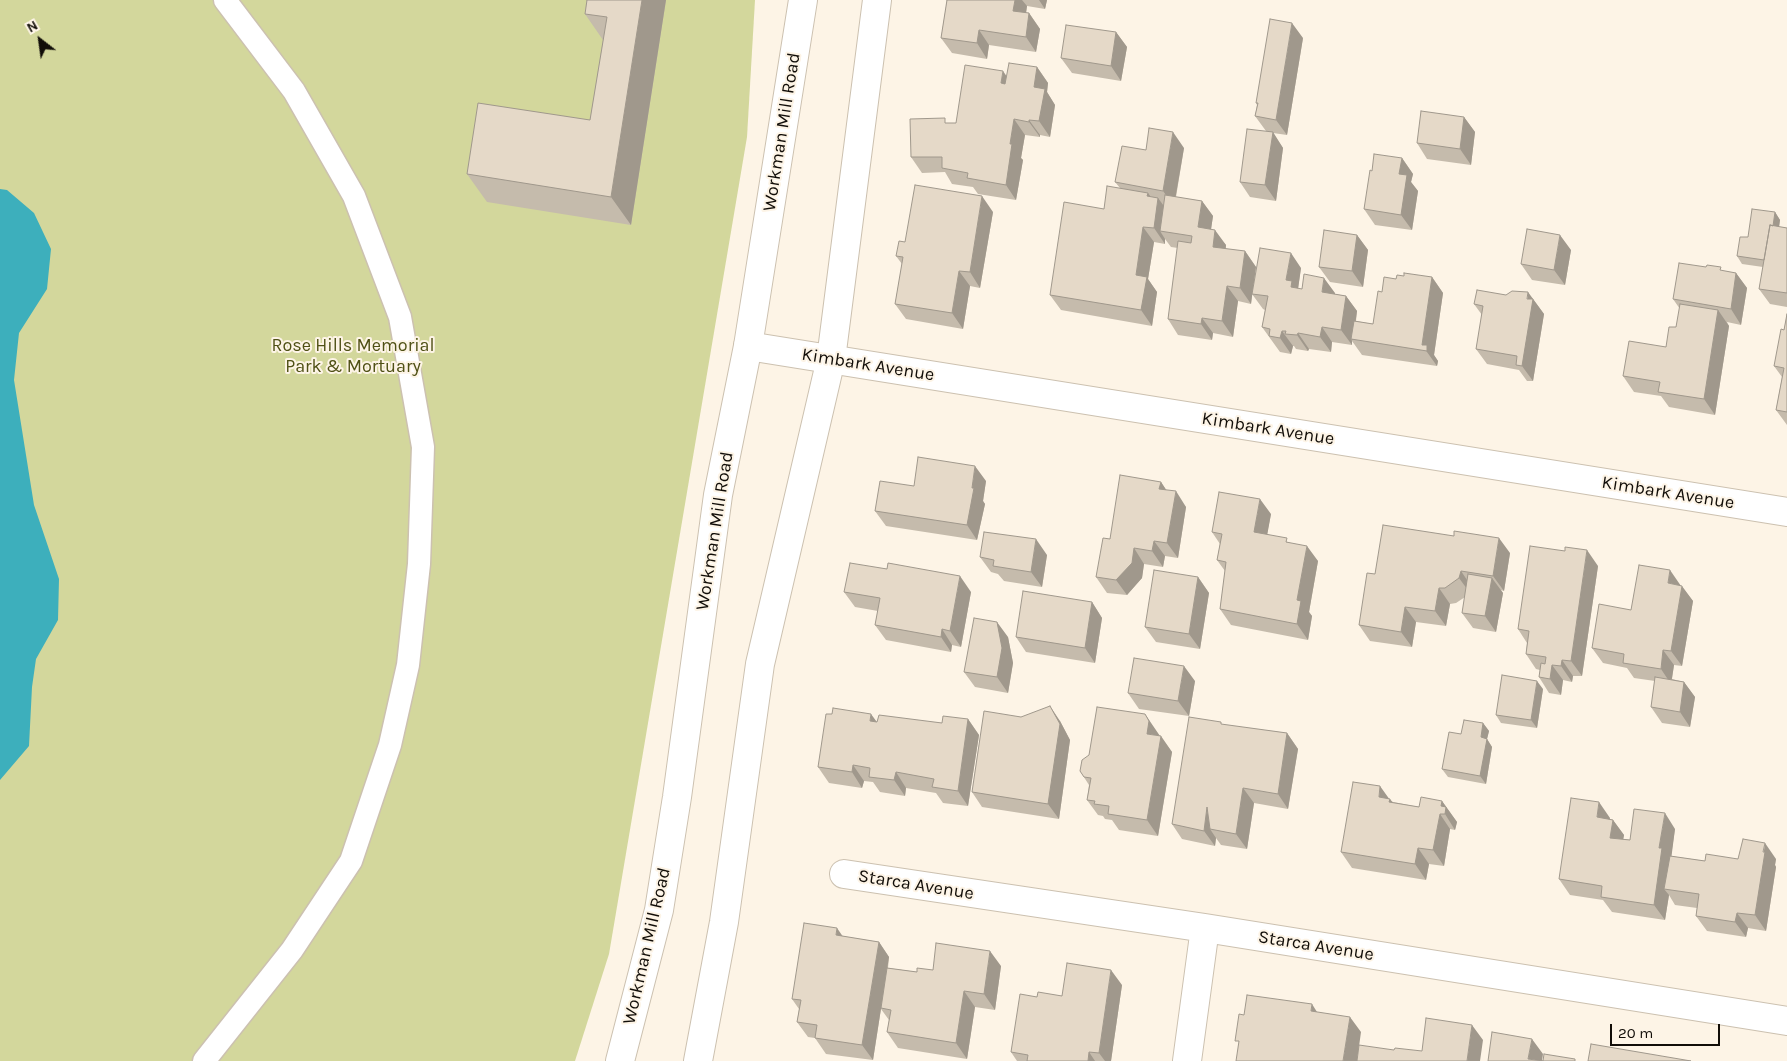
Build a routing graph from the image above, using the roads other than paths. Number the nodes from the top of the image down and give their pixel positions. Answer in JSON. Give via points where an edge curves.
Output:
{"nodes":[{"id":1,"x":224,"y":0,"type":"edge"},
{"id":2,"x":803,"y":0,"type":"edge"},
{"id":3,"x":877,"y":0,"type":"edge"},
{"id":4,"x":748,"y":346,"type":"junction"},
{"id":5,"x":831,"y":359,"type":"junction"},
{"id":6,"x":1787,"y":512,"type":"edge"},
{"id":7,"x":844,"y":874,"type":"dead end"},
{"id":8,"x":1205,"y":928,"type":"junction"},
{"id":9,"x":1787,"y":1021,"type":"edge"},
{"id":10,"x":204,"y":1061,"type":"edge"},
{"id":11,"x":620,"y":1061,"type":"edge"},
{"id":12,"x":698,"y":1061,"type":"edge"},
{"id":13,"x":1187,"y":1061,"type":"edge"}],
"edges":[{"from":1,"to":10,"type":"lane","via":[[294,91],[354,196],[400,317],[423,447],[419,564],[408,665],[390,744],[351,861],[292,950]]},
{"from":2,"to":4,"type":"main road","name":"Workman Mill Road"},
{"from":3,"to":5,"type":"main road"},
{"from":4,"to":5,"type":"main road","name":"Kimbark Avenue"},
{"from":4,"to":11,"type":"main road","name":"Workman Mill Road","via":[[718,495],[659,910]]},
{"from":5,"to":6,"type":"main road","name":"Kimbark Avenue"},
{"from":5,"to":12,"type":"main road","via":[[760,664],[724,922]]},
{"from":7,"to":8,"type":"main road","name":"Starca Avenue"},
{"from":8,"to":9,"type":"main road","name":"Starca Avenue"},
{"from":8,"to":13,"type":"main road"}]}
